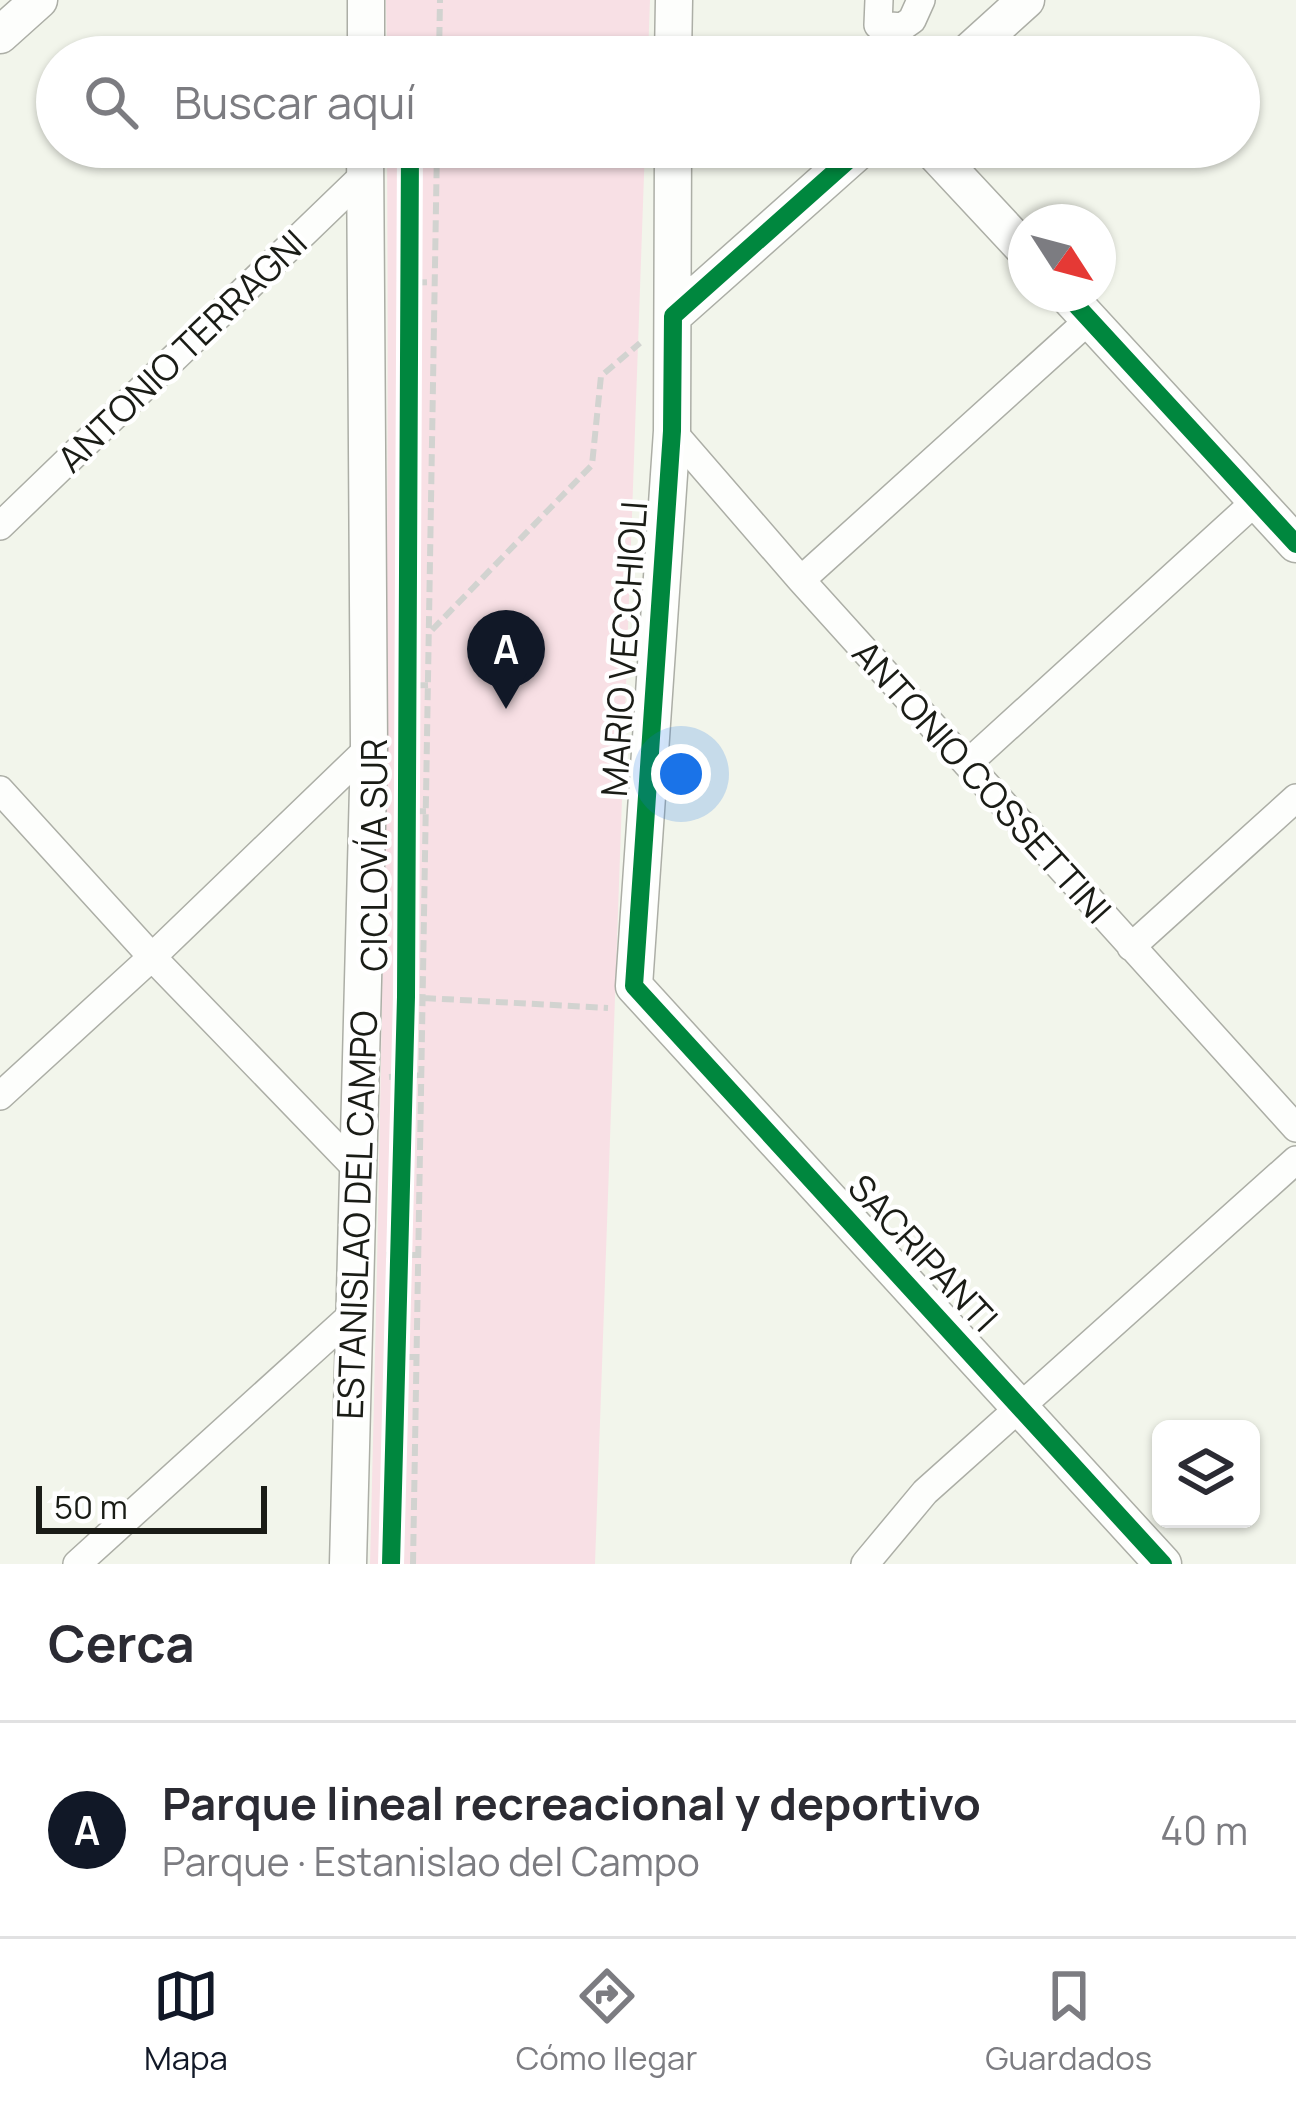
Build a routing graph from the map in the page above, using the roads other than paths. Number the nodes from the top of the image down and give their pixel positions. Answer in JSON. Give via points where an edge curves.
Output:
{"nodes":[{"id":1,"x":39,"y":0,"type":"edge"},
{"id":2,"x":366,"y":0,"type":"edge"},
{"id":3,"x":674,"y":0,"type":"edge"},
{"id":4,"x":879,"y":0,"type":"edge"},
{"id":5,"x":921,"y":0,"type":"edge"},
{"id":6,"x":1026,"y":0,"type":"edge"},
{"id":7,"x":0,"y":35,"type":"edge"},
{"id":8,"x":366,"y":36,"type":"edge"},
{"id":9,"x":674,"y":36,"type":"edge"},
{"id":10,"x":986,"y":36,"type":"edge"},
{"id":11,"x":357,"y":168,"type":"edge"},
{"id":12,"x":364,"y":168,"type":"edge"},
{"id":13,"x":673,"y":168,"type":"edge"},
{"id":14,"x":839,"y":168,"type":"edge"},
{"id":15,"x":948,"y":168,"type":"edge"},
{"id":16,"x":1008,"y":232,"type":"edge"},
{"id":17,"x":1073,"y":312,"type":"edge"},
{"id":18,"x":1083,"y":312,"type":"edge"},
{"id":19,"x":673,"y":316,"type":"junction"},
{"id":20,"x":672,"y":431,"type":"junction"},
{"id":21,"x":1256,"y":501,"type":"junction"},
{"id":22,"x":0,"y":526,"type":"edge"},
{"id":23,"x":1296,"y":544,"type":"edge"},
{"id":24,"x":801,"y":580,"type":"junction"},
{"id":25,"x":369,"y":748,"type":"junction"},
{"id":26,"x":967,"y":764,"type":"junction"},
{"id":27,"x":0,"y":790,"type":"edge"},
{"id":28,"x":1296,"y":798,"type":"edge"},
{"id":29,"x":1131,"y":947,"type":"junction"},
{"id":30,"x":152,"y":956,"type":"junction"},
{"id":31,"x":628,"y":998,"type":"joint"},
{"id":32,"x":0,"y":1096,"type":"edge"},
{"id":33,"x":1296,"y":1128,"type":"edge"},
{"id":34,"x":1296,"y":1160,"type":"edge"},
{"id":35,"x":359,"y":1172,"type":"junction"},
{"id":36,"x":354,"y":1313,"type":"junction"},
{"id":37,"x":1021,"y":1408,"type":"junction"},
{"id":38,"x":77,"y":1564,"type":"edge"},
{"id":39,"x":348,"y":1564,"type":"edge"},
{"id":40,"x":865,"y":1564,"type":"edge"},
{"id":41,"x":1162,"y":1564,"type":"edge"}],
"edges":[{"from":1,"to":7,"type":"street"},
{"from":2,"to":8,"type":"street"},
{"from":3,"to":9,"type":"street"},
{"from":4,"to":5,"type":"street","via":[[878,25],[890,28],[912,20]]},
{"from":6,"to":10,"type":"street"},
{"from":11,"to":22,"type":"street","name":"ANTONIO TERRAGNI"},
{"from":12,"to":25,"type":"street","name":"ESTANISLAO DEL CAMPO"},
{"from":13,"to":19,"type":"street","name":"MARIO VECCHIOLI"},
{"from":14,"to":19,"type":"street"},
{"from":15,"to":16,"type":"street"},
{"from":17,"to":24,"type":"street"},
{"from":18,"to":21,"type":"street"},
{"from":19,"to":20,"type":"street","name":"MARIO VECCHIOLI"},
{"from":20,"to":24,"type":"street","name":"ANTONIO COSSETTINI"},
{"from":20,"to":31,"type":"street","name":"MARIO VECCHIOLI"},
{"from":21,"to":23,"type":"street"},
{"from":21,"to":26,"type":"street"},
{"from":24,"to":26,"type":"street","name":"ANTONIO COSSETTINI"},
{"from":25,"to":30,"type":"street"},
{"from":25,"to":35,"type":"street","name":"ESTANISLAO DEL CAMPO"},
{"from":26,"to":29,"type":"street","name":"ANTONIO COSSETTINI"},
{"from":27,"to":30,"type":"street"},
{"from":28,"to":29,"type":"street"},
{"from":29,"to":33,"type":"street","name":"ANTONIO COSSETTINI"},
{"from":30,"to":32,"type":"street"},
{"from":30,"to":35,"type":"street"},
{"from":31,"to":37,"type":"street","name":"SACRIPANTI"},
{"from":34,"to":37,"type":"street"},
{"from":35,"to":36,"type":"street","name":"ESTANISLAO DEL CAMPO"},
{"from":36,"to":38,"type":"street"},
{"from":36,"to":39,"type":"street","name":"ESTANISLAO DEL CAMPO"},
{"from":37,"to":40,"type":"street","via":[[926,1492]]},
{"from":37,"to":41,"type":"street","name":"SACRIPANTI"}]}
